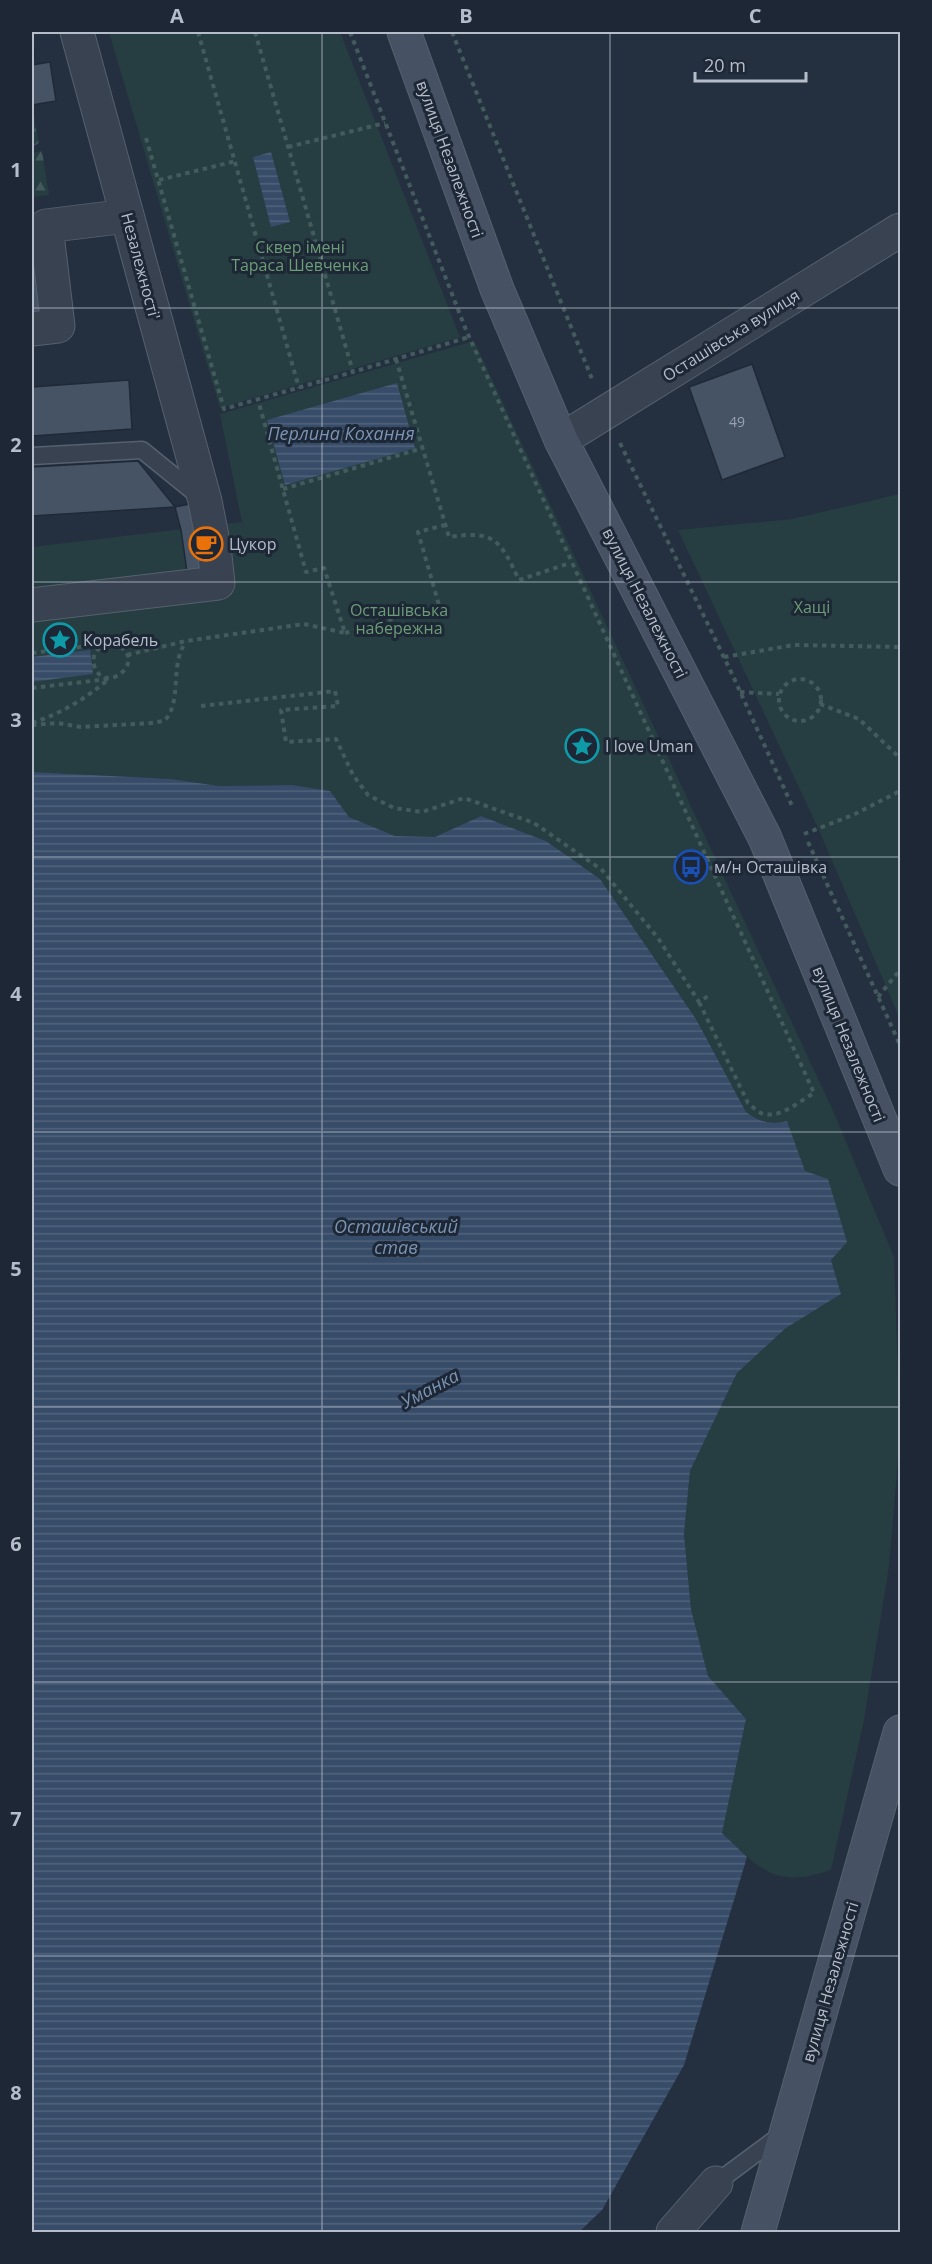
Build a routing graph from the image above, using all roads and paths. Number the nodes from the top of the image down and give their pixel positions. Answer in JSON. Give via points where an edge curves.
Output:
{"nodes":[{"id":1,"x":77,"y":32,"type":"edge"},
{"id":2,"x":198,"y":32,"type":"edge"},
{"id":3,"x":255,"y":32,"type":"edge"},
{"id":4,"x":350,"y":32,"type":"edge"},
{"id":5,"x":404,"y":32,"type":"edge"},
{"id":6,"x":452,"y":32,"type":"edge"},
{"id":7,"x":385,"y":123,"type":"junction"},
{"id":8,"x":144,"y":131,"type":"dead end"},
{"id":9,"x":288,"y":147,"type":"junction"},
{"id":10,"x":236,"y":161,"type":"junction"},
{"id":11,"x":159,"y":180,"type":"junction"},
{"id":12,"x":127,"y":216,"type":"junction"},
{"id":13,"x":39,"y":227,"type":"edge"},
{"id":14,"x":900,"y":230,"type":"edge"},
{"id":15,"x":32,"y":329,"type":"edge"},
{"id":16,"x":469,"y":337,"type":"junction"},
{"id":17,"x":396,"y":359,"type":"junction"},
{"id":18,"x":353,"y":372,"type":"junction"},
{"id":19,"x":299,"y":388,"type":"junction"},
{"id":20,"x":258,"y":400,"type":"junction"},
{"id":21,"x":606,"y":414,"type":"junction"},
{"id":22,"x":561,"y":440,"type":"junction"},
{"id":23,"x":423,"y":448,"type":"junction"},
{"id":24,"x":32,"y":456,"type":"edge"},
{"id":25,"x":283,"y":489,"type":"junction"},
{"id":26,"x":205,"y":501,"type":"junction"},
{"id":27,"x":445,"y":525,"type":"junction"},
{"id":28,"x":570,"y":562,"type":"junction"},
{"id":29,"x":32,"y":605,"type":"edge"},
{"id":30,"x":345,"y":633,"type":"junction"},
{"id":31,"x":186,"y":641,"type":"junction"},
{"id":32,"x":102,"y":645,"type":"junction"},
{"id":33,"x":900,"y":647,"type":"edge"},
{"id":34,"x":32,"y":653,"type":"edge"},
{"id":35,"x":127,"y":655,"type":"junction"},
{"id":36,"x":723,"y":657,"type":"junction"},
{"id":37,"x":110,"y":678,"type":"junction"},
{"id":38,"x":32,"y":688,"type":"edge"},
{"id":39,"x":740,"y":692,"type":"junction"},
{"id":40,"x":779,"y":694,"type":"junction"},
{"id":41,"x":820,"y":705,"type":"junction"},
{"id":42,"x":201,"y":706,"type":"dead end"},
{"id":43,"x":32,"y":724,"type":"edge"},
{"id":44,"x":900,"y":758,"type":"edge"},
{"id":45,"x":900,"y":790,"type":"edge"},
{"id":46,"x":795,"y":812,"type":"dead end"},
{"id":47,"x":800,"y":823,"type":"dead end"},
{"id":48,"x":804,"y":834,"type":"junction"},
{"id":49,"x":900,"y":970,"type":"edge"},
{"id":50,"x":708,"y":996,"type":"dead end"},
{"id":51,"x":878,"y":998,"type":"junction"},
{"id":52,"x":699,"y":1002,"type":"junction"},
{"id":53,"x":900,"y":1046,"type":"edge"},
{"id":54,"x":900,"y":1169,"type":"edge"},
{"id":55,"x":900,"y":1732,"type":"edge"},
{"id":56,"x":787,"y":2130,"type":"junction"},
{"id":57,"x":716,"y":2183,"type":"joint"},
{"id":58,"x":673,"y":2232,"type":"edge"},
{"id":59,"x":758,"y":2232,"type":"edge"}],
"edges":[{"from":1,"to":12,"type":"street","name":"Незалежності'"},
{"from":2,"to":10,"type":"path"},
{"from":3,"to":9,"type":"path"},
{"from":4,"to":7,"type":"path"},
{"from":5,"to":22,"type":"main road","name":"вулиця Незалежності","via":[[497,289]]},
{"from":6,"to":21,"type":"path"},
{"from":7,"to":9,"type":"path"},
{"from":7,"to":16,"type":"path"},
{"from":8,"to":11,"type":"path"},
{"from":9,"to":18,"type":"path"},
{"from":10,"to":11,"type":"path"},
{"from":10,"to":19,"type":"path"},
{"from":11,"to":20,"type":"path","via":[[224,409]]},
{"from":12,"to":13,"type":"street"},
{"from":12,"to":26,"type":"street","name":"Незалежності'"},
{"from":13,"to":15,"type":"street","via":[[58,326]]},
{"from":14,"to":21,"type":"street","name":"Осташівська вулиця"},
{"from":16,"to":17,"type":"path"},
{"from":16,"to":28,"type":"path"},
{"from":17,"to":18,"type":"path"},
{"from":17,"to":23,"type":"path"},
{"from":18,"to":19,"type":"path"},
{"from":19,"to":20,"type":"path"},
{"from":20,"to":25,"type":"path"},
{"from":21,"to":22,"type":"street","name":"Осташівська вулиця"},
{"from":21,"to":36,"type":"path"},
{"from":22,"to":54,"type":"main road","name":"вулиця Незалежності","via":[[765,838]]},
{"from":23,"to":25,"type":"path"},
{"from":23,"to":27,"type":"path"},
{"from":24,"to":26,"type":"lane","via":[[142,450]]},
{"from":25,"to":30,"type":"path","via":[[306,572],[324,568]]},
{"from":26,"to":29,"type":"street","name":"Незалежності'","via":[[218,583]]},
{"from":27,"to":28,"type":"path","via":[[449,537],[473,533],[487,536],[502,547],[519,580]]},
{"from":27,"to":30,"type":"path","via":[[418,532],[440,605]]},
{"from":28,"to":52,"type":"path","via":[[814,1093],[773,1114],[762,1114],[748,1103]]},
{"from":30,"to":31,"type":"path","via":[[304,624]]},
{"from":31,"to":35,"type":"path"},
{"from":31,"to":43,"type":"path","via":[[178,651],[171,708],[164,721],[81,727]]},
{"from":32,"to":34,"type":"path"},
{"from":32,"to":35,"type":"path","via":[[120,645]]},
{"from":32,"to":37,"type":"path","via":[[93,660],[96,670]]},
{"from":33,"to":36,"type":"path","via":[[794,645]]},
{"from":35,"to":37,"type":"path","via":[[126,669]]},
{"from":36,"to":39,"type":"path"},
{"from":37,"to":38,"type":"path"},
{"from":37,"to":43,"type":"path","via":[[78,703]]},
{"from":39,"to":40,"type":"path"},
{"from":39,"to":46,"type":"path"},
{"from":40,"to":41,"type":"path","via":[[787,683],[800,678],[817,687]]},
{"from":40,"to":41,"type":"path","via":[[784,715],[798,722],[812,718]]},
{"from":41,"to":44,"type":"path","via":[[859,719]]},
{"from":42,"to":52,"type":"path","via":[[335,691],[338,706],[281,710],[286,742],[336,739],[353,775],[368,795],[394,808],[422,812],[464,798],[534,823],[602,870],[658,938]]},
{"from":45,"to":48,"type":"path","via":[[853,815]]},
{"from":47,"to":48,"type":"path"},
{"from":48,"to":51,"type":"path"},
{"from":49,"to":51,"type":"path"},
{"from":50,"to":52,"type":"path"},
{"from":51,"to":53,"type":"path"},
{"from":55,"to":56,"type":"main road","name":"вулиця Незалежності"},
{"from":56,"to":57,"type":"lane"},
{"from":56,"to":59,"type":"main road","name":"вулиця Незалежності"},
{"from":57,"to":58,"type":"street"}]}
